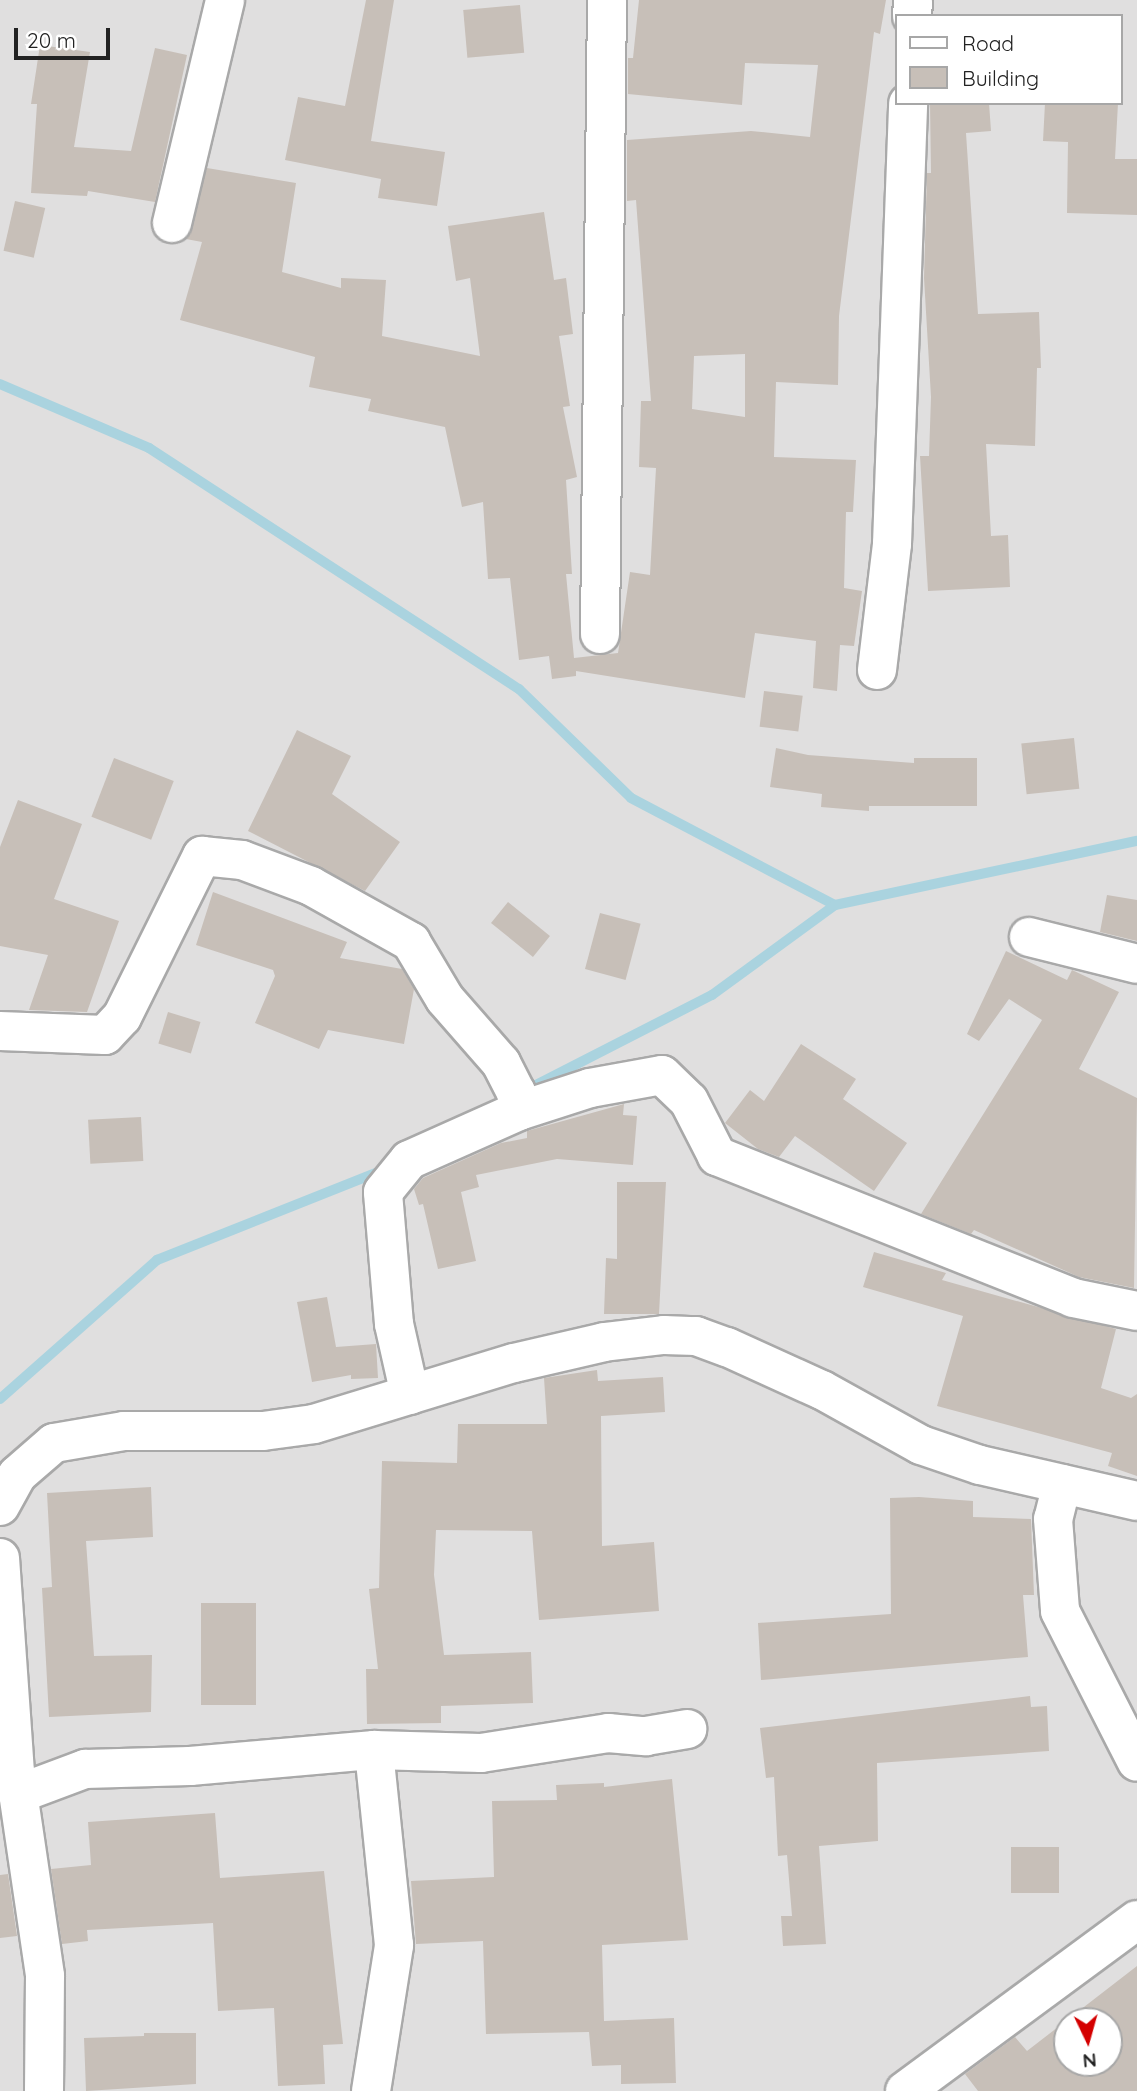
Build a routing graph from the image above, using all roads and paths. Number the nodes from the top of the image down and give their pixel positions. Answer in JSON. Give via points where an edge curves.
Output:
{"nodes":[{"id":1,"x":225,"y":0,"type":"edge"},
{"id":2,"x":607,"y":0,"type":"edge"},
{"id":3,"x":908,"y":105,"type":"edge"},
{"id":4,"x":172,"y":223,"type":"dead end"},
{"id":5,"x":600,"y":634,"type":"dead end"},
{"id":6,"x":877,"y":670,"type":"dead end"},
{"id":7,"x":1029,"y":937,"type":"dead end"},
{"id":8,"x":1137,"y":964,"type":"edge"},
{"id":9,"x":0,"y":1031,"type":"edge"},
{"id":10,"x":519,"y":1111,"type":"junction"},
{"id":11,"x":1137,"y":1311,"type":"edge"},
{"id":12,"x":410,"y":1395,"type":"junction"},
{"id":13,"x":1062,"y":1484,"type":"junction"},
{"id":14,"x":1137,"y":1501,"type":"edge"},
{"id":15,"x":0,"y":1506,"type":"edge"},
{"id":16,"x":0,"y":1559,"type":"edge"},
{"id":17,"x":687,"y":1729,"type":"dead end"},
{"id":18,"x":374,"y":1750,"type":"junction"},
{"id":19,"x":1137,"y":1762,"type":"edge"},
{"id":20,"x":18,"y":1794,"type":"junction"},
{"id":21,"x":1137,"y":1920,"type":"edge"},
{"id":22,"x":44,"y":2091,"type":"edge"},
{"id":23,"x":371,"y":2091,"type":"edge"},
{"id":24,"x":905,"y":2091,"type":"edge"}],
"edges":[{"from":1,"to":4,"type":"street"},
{"from":2,"to":5,"type":"street"},
{"from":3,"to":6,"type":"street","via":[[892,544]]},
{"from":7,"to":8,"type":"street"},
{"from":9,"to":10,"type":"street","via":[[105,1035],[122,1017],[202,856],[242,860],[311,886],[411,942],[445,999],[501,1063],[516,1092]]},
{"from":10,"to":11,"type":"street","via":[[590,1088],[662,1075],[689,1101],[717,1156],[1073,1298]]},
{"from":10,"to":12,"type":"street","via":[[410,1160],[383,1192],[394,1324]]},
{"from":12,"to":13,"type":"street","via":[[604,1342],[696,1336],[822,1390],[921,1445],[980,1465]]},
{"from":12,"to":15,"type":"street","via":[[288,1427],[124,1431],[54,1443],[17,1475]]},
{"from":13,"to":14,"type":"street"},
{"from":13,"to":19,"type":"street","via":[[1053,1519],[1060,1611]]},
{"from":16,"to":20,"type":"street"},
{"from":17,"to":18,"type":"street","via":[[646,1736],[608,1732],[481,1753]]},
{"from":18,"to":20,"type":"street","via":[[190,1766],[85,1769]]},
{"from":18,"to":23,"type":"street","via":[[394,1945]]},
{"from":20,"to":22,"type":"street","via":[[45,1976]]},
{"from":21,"to":24,"type":"street"}]}
